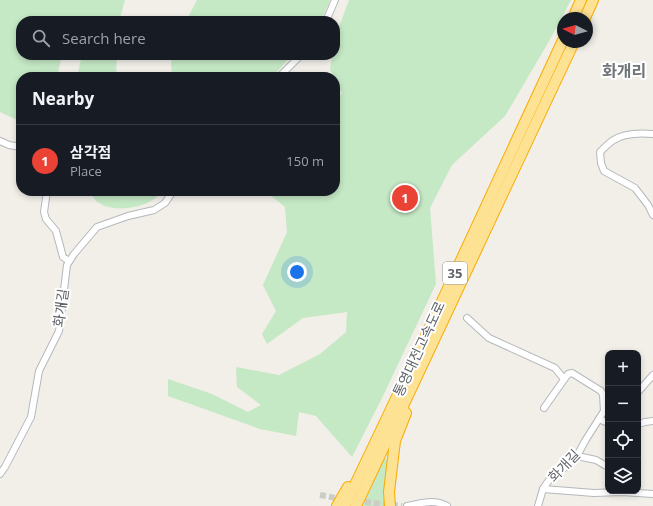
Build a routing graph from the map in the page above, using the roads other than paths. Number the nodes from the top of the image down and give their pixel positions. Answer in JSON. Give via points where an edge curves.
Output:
{"nodes":[{"id":1,"x":335,"y":0,"type":"edge"},
{"id":2,"x":582,"y":0,"type":"edge"},
{"id":3,"x":593,"y":0,"type":"edge"},
{"id":4,"x":576,"y":12,"type":"edge"},
{"id":5,"x":588,"y":12,"type":"edge"},
{"id":6,"x":328,"y":16,"type":"edge"},
{"id":7,"x":559,"y":48,"type":"edge"},
{"id":8,"x":571,"y":48,"type":"edge"},
{"id":9,"x":296,"y":60,"type":"edge"},
{"id":10,"x":285,"y":72,"type":"edge"},
{"id":11,"x":653,"y":134,"type":"edge"},
{"id":12,"x":0,"y":141,"type":"edge"},
{"id":13,"x":16,"y":146,"type":"edge"},
{"id":14,"x":46,"y":196,"type":"edge"},
{"id":15,"x":170,"y":196,"type":"edge"},
{"id":16,"x":653,"y":215,"type":"edge"},
{"id":17,"x":68,"y":263,"type":"junction"},
{"id":18,"x":452,"y":299,"type":"junction"},
{"id":19,"x":466,"y":318,"type":"dead end"},
{"id":20,"x":653,"y":374,"type":"edge"},
{"id":21,"x":564,"y":379,"type":"junction"},
{"id":22,"x":641,"y":388,"type":"edge"},
{"id":23,"x":605,"y":405,"type":"edge"},
{"id":24,"x":544,"y":408,"type":"dead end"},
{"id":25,"x":605,"y":411,"type":"edge"},
{"id":26,"x":599,"y":419,"type":"junction"},
{"id":27,"x":653,"y":421,"type":"edge"},
{"id":28,"x":606,"y":422,"type":"edge"},
{"id":29,"x":641,"y":423,"type":"edge"},
{"id":30,"x":377,"y":437,"type":"junction"},
{"id":31,"x":577,"y":456,"type":"junction"},
{"id":32,"x":605,"y":465,"type":"edge"},
{"id":33,"x":0,"y":474,"type":"edge"},
{"id":34,"x":543,"y":489,"type":"junction"},
{"id":35,"x":653,"y":494,"type":"edge"},
{"id":36,"x":337,"y":506,"type":"edge"},
{"id":37,"x":345,"y":506,"type":"edge"},
{"id":38,"x":356,"y":506,"type":"edge"},
{"id":39,"x":390,"y":506,"type":"edge"},
{"id":40,"x":407,"y":506,"type":"edge"},
{"id":41,"x":447,"y":506,"type":"edge"},
{"id":42,"x":538,"y":506,"type":"edge"}],
"edges":[{"from":1,"to":6,"type":"street"},
{"from":2,"to":4,"type":"highway"},
{"from":3,"to":5,"type":"highway"},
{"from":7,"to":30,"type":"highway","name":"통영대전고속도로","number":"35"},
{"from":8,"to":18,"type":"highway","name":"통영대전고속도로","number":"35"},
{"from":9,"to":10,"type":"street"},
{"from":11,"to":16,"type":"street","via":[[630,135],[614,140],[600,152],[604,171],[635,188]]},
{"from":12,"to":13,"type":"street"},
{"from":14,"to":17,"type":"street","via":[[44,212],[46,219],[56,230],[63,257]]},
{"from":15,"to":17,"type":"street","via":[[165,203],[154,210],[97,227]]},
{"from":17,"to":33,"type":"street","name":"화개길","via":[[59,331],[39,371],[32,417]]},
{"from":18,"to":38,"type":"highway","name":"통영대전고속도로","number":"35"},
{"from":18,"to":39,"type":"highway","via":[[395,441],[390,476]]},
{"from":19,"to":21,"type":"street","via":[[489,338],[554,368]]},
{"from":20,"to":22,"type":"street"},
{"from":21,"to":23,"type":"street","via":[[572,373],[601,391]]},
{"from":21,"to":24,"type":"street"},
{"from":25,"to":26,"type":"street","name":"화개길"},
{"from":26,"to":28,"type":"street"},
{"from":26,"to":31,"type":"street","name":"화개길"},
{"from":27,"to":29,"type":"street"},
{"from":30,"to":36,"type":"highway"},
{"from":30,"to":37,"type":"highway","name":"통영대전고속도로","number":"35"},
{"from":31,"to":32,"type":"street","via":[[596,460]]},
{"from":31,"to":34,"type":"street","name":"화개길","via":[[551,477]]},
{"from":34,"to":35,"type":"street"},
{"from":34,"to":42,"type":"street","name":"화개길"},
{"from":40,"to":41,"type":"street","via":[[440,502]]}]}
